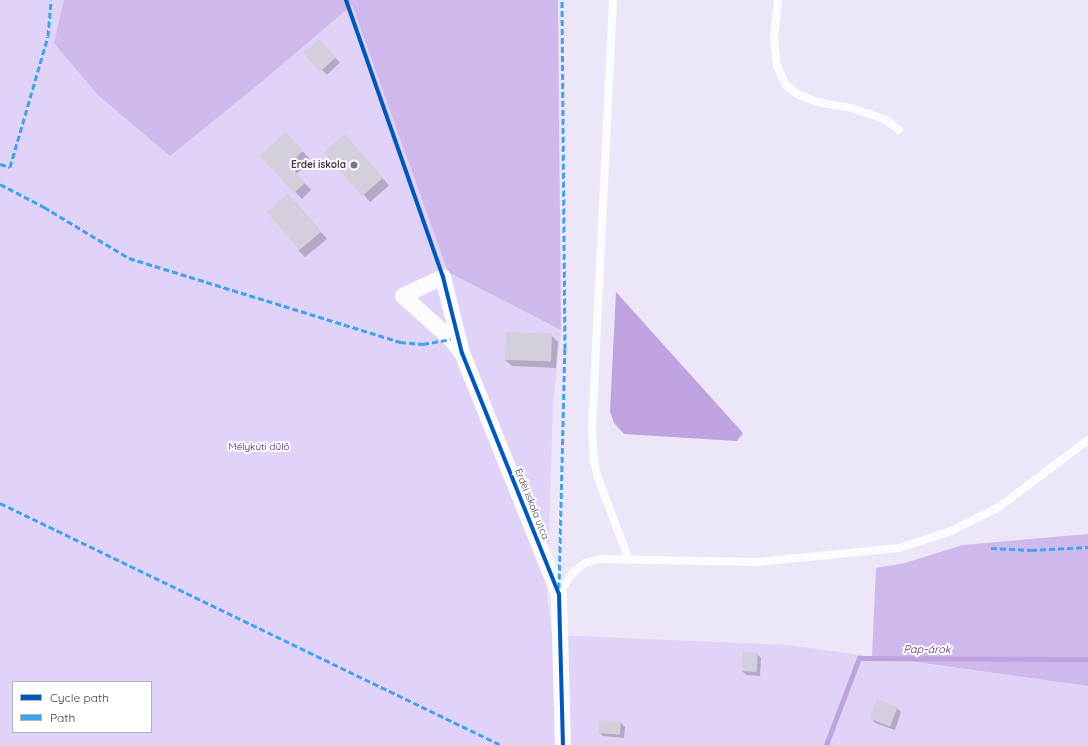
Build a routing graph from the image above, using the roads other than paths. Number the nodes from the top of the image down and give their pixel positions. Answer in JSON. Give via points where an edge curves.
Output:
{"nodes":[{"id":1,"x":613,"y":0,"type":"edge"},
{"id":2,"x":778,"y":0,"type":"edge"},
{"id":3,"x":899,"y":130,"type":"dead end"},
{"id":4,"x":462,"y":353,"type":"junction"},
{"id":5,"x":1088,"y":440,"type":"edge"},
{"id":6,"x":629,"y":560,"type":"junction"},
{"id":7,"x":559,"y":594,"type":"junction"},
{"id":8,"x":563,"y":745,"type":"edge"}],
"edges":[{"from":1,"to":6,"type":"lane","via":[[592,426],[594,461],[598,478]]},
{"from":2,"to":3,"type":"lane","via":[[774,38],[777,66],[786,85],[800,95],[817,102],[851,108],[886,120]]},
{"from":4,"to":4,"type":"street","name":"Erdei iskola utca","via":[[451,339],[403,296],[443,277]]},
{"from":4,"to":7,"type":"street","name":"Erdei iskola utca"},
{"from":5,"to":6,"type":"lane","via":[[1000,507],[951,531],[899,548],[756,562]]},
{"from":6,"to":7,"type":"lane","via":[[600,559],[585,563],[573,573]]},
{"from":7,"to":8,"type":"street","name":"Erdei iskola utca"}]}
